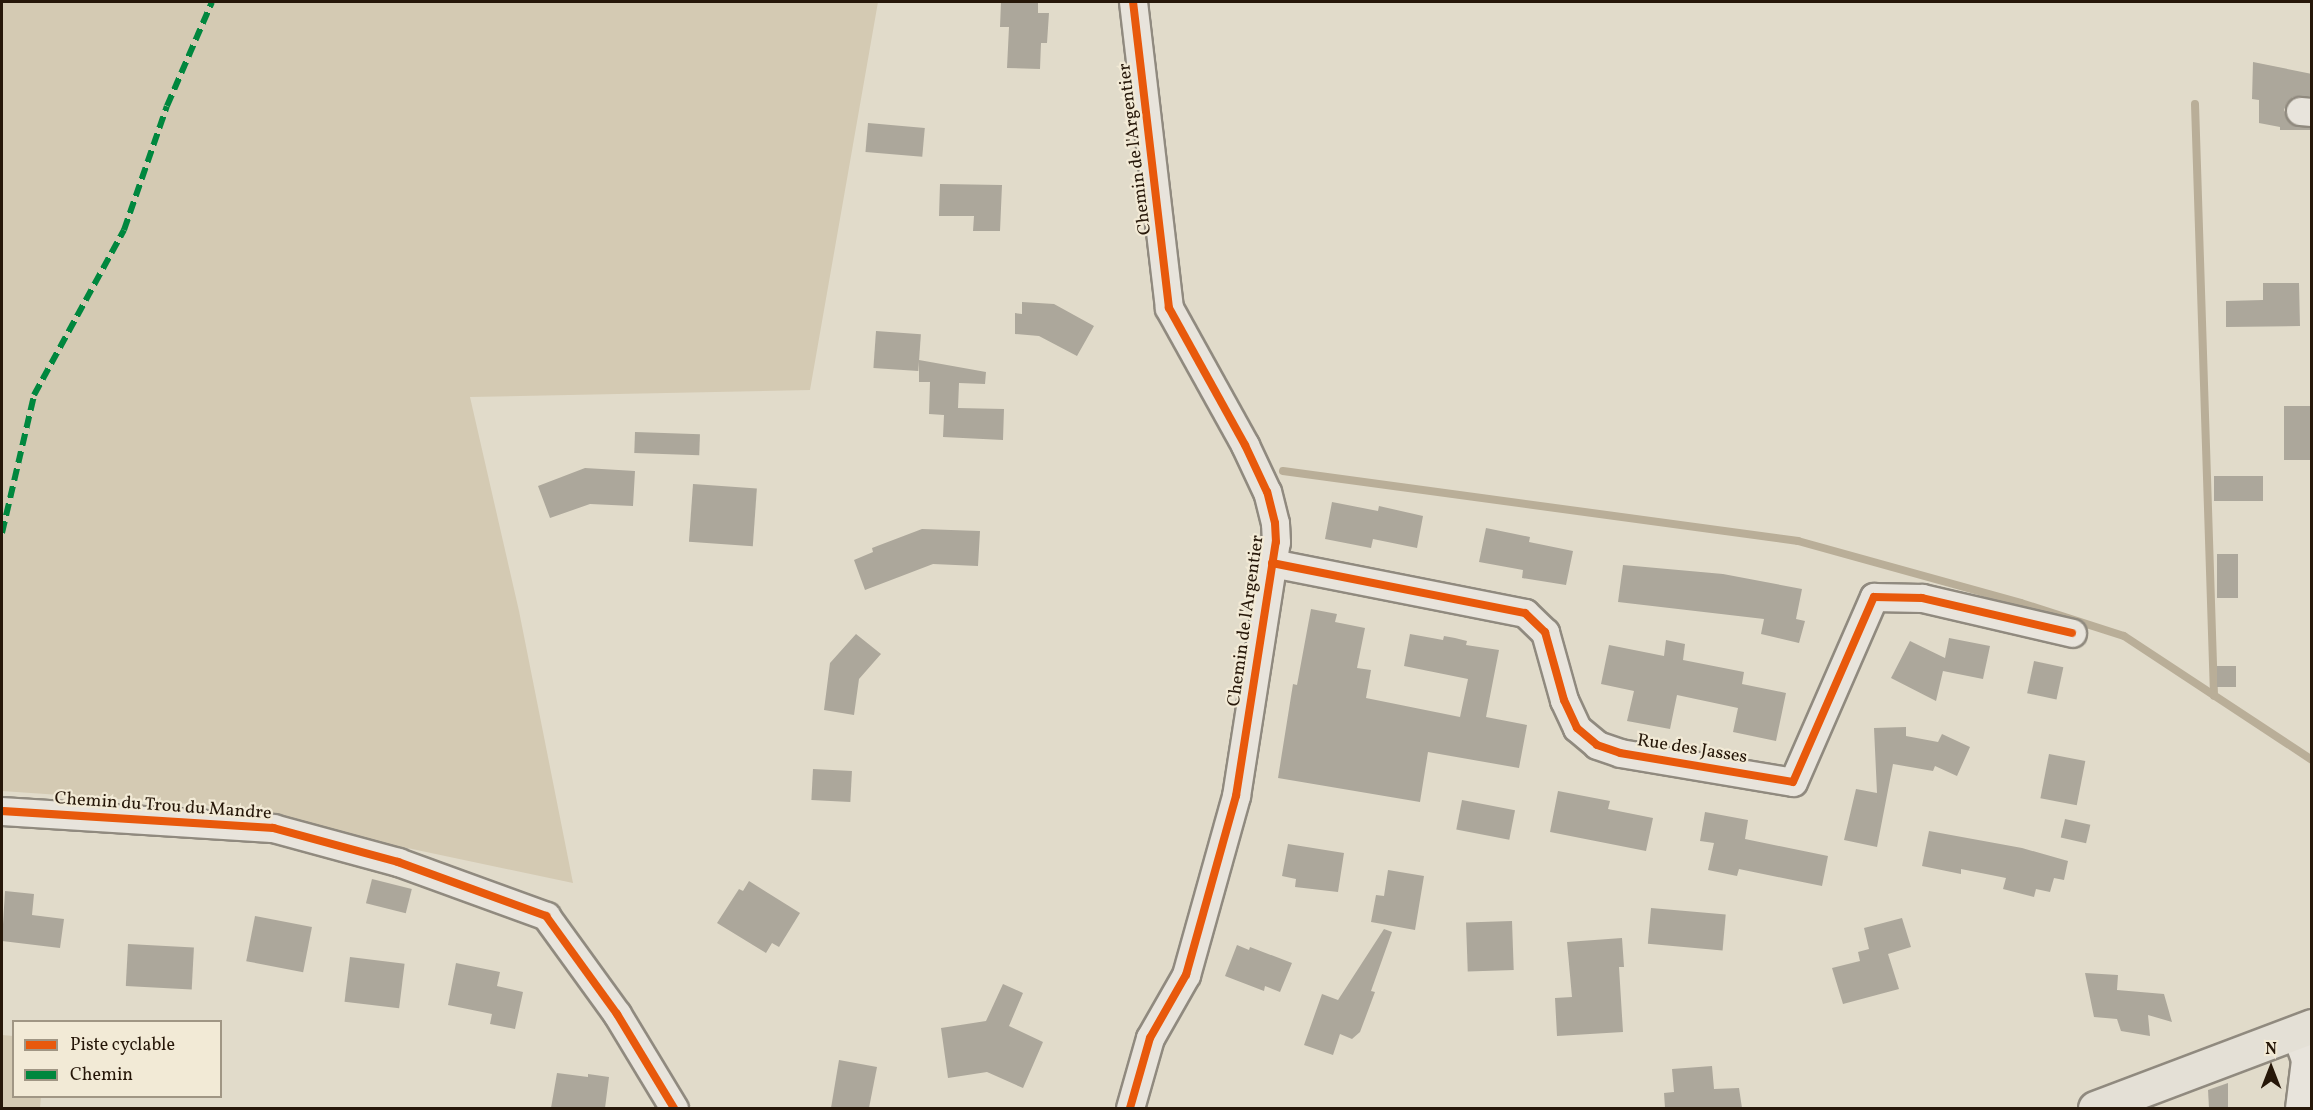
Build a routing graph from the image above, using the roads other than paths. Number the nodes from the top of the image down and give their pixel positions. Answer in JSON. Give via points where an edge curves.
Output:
{"nodes":[{"id":1,"x":1133,"y":2,"type":"edge"},
{"id":2,"x":1272,"y":563,"type":"junction"},
{"id":3,"x":2072,"y":633,"type":"dead end"},
{"id":4,"x":2,"y":811,"type":"edge"},
{"id":5,"x":2303,"y":1029,"type":"edge"},
{"id":6,"x":674,"y":1108,"type":"edge"},
{"id":7,"x":1130,"y":1108,"type":"edge"},
{"id":8,"x":2096,"y":1108,"type":"edge"},
{"id":9,"x":2299,"y":1108,"type":"edge"}],
"edges":[{"from":1,"to":2,"type":"street","name":"Chemin de l'Argentier","via":[[1169,308],[1267,492],[1275,523]]},
{"from":2,"to":3,"type":"street","name":"Rue des Jasses","via":[[1525,613],[1545,632],[1564,700],[1577,728],[1597,744],[1620,753],[1793,782],[1874,597],[1922,598]]},
{"from":2,"to":7,"type":"street","name":"Chemin de l'Argentier","via":[[1236,796],[1186,975],[1150,1038]]},
{"from":4,"to":6,"type":"street","name":"Chemin du Trou du Mandre","via":[[273,828],[398,862],[546,916],[617,1014]]},
{"from":5,"to":8,"type":"main road"},
{"from":5,"to":9,"type":"street","via":[[2305,1060]]}]}
